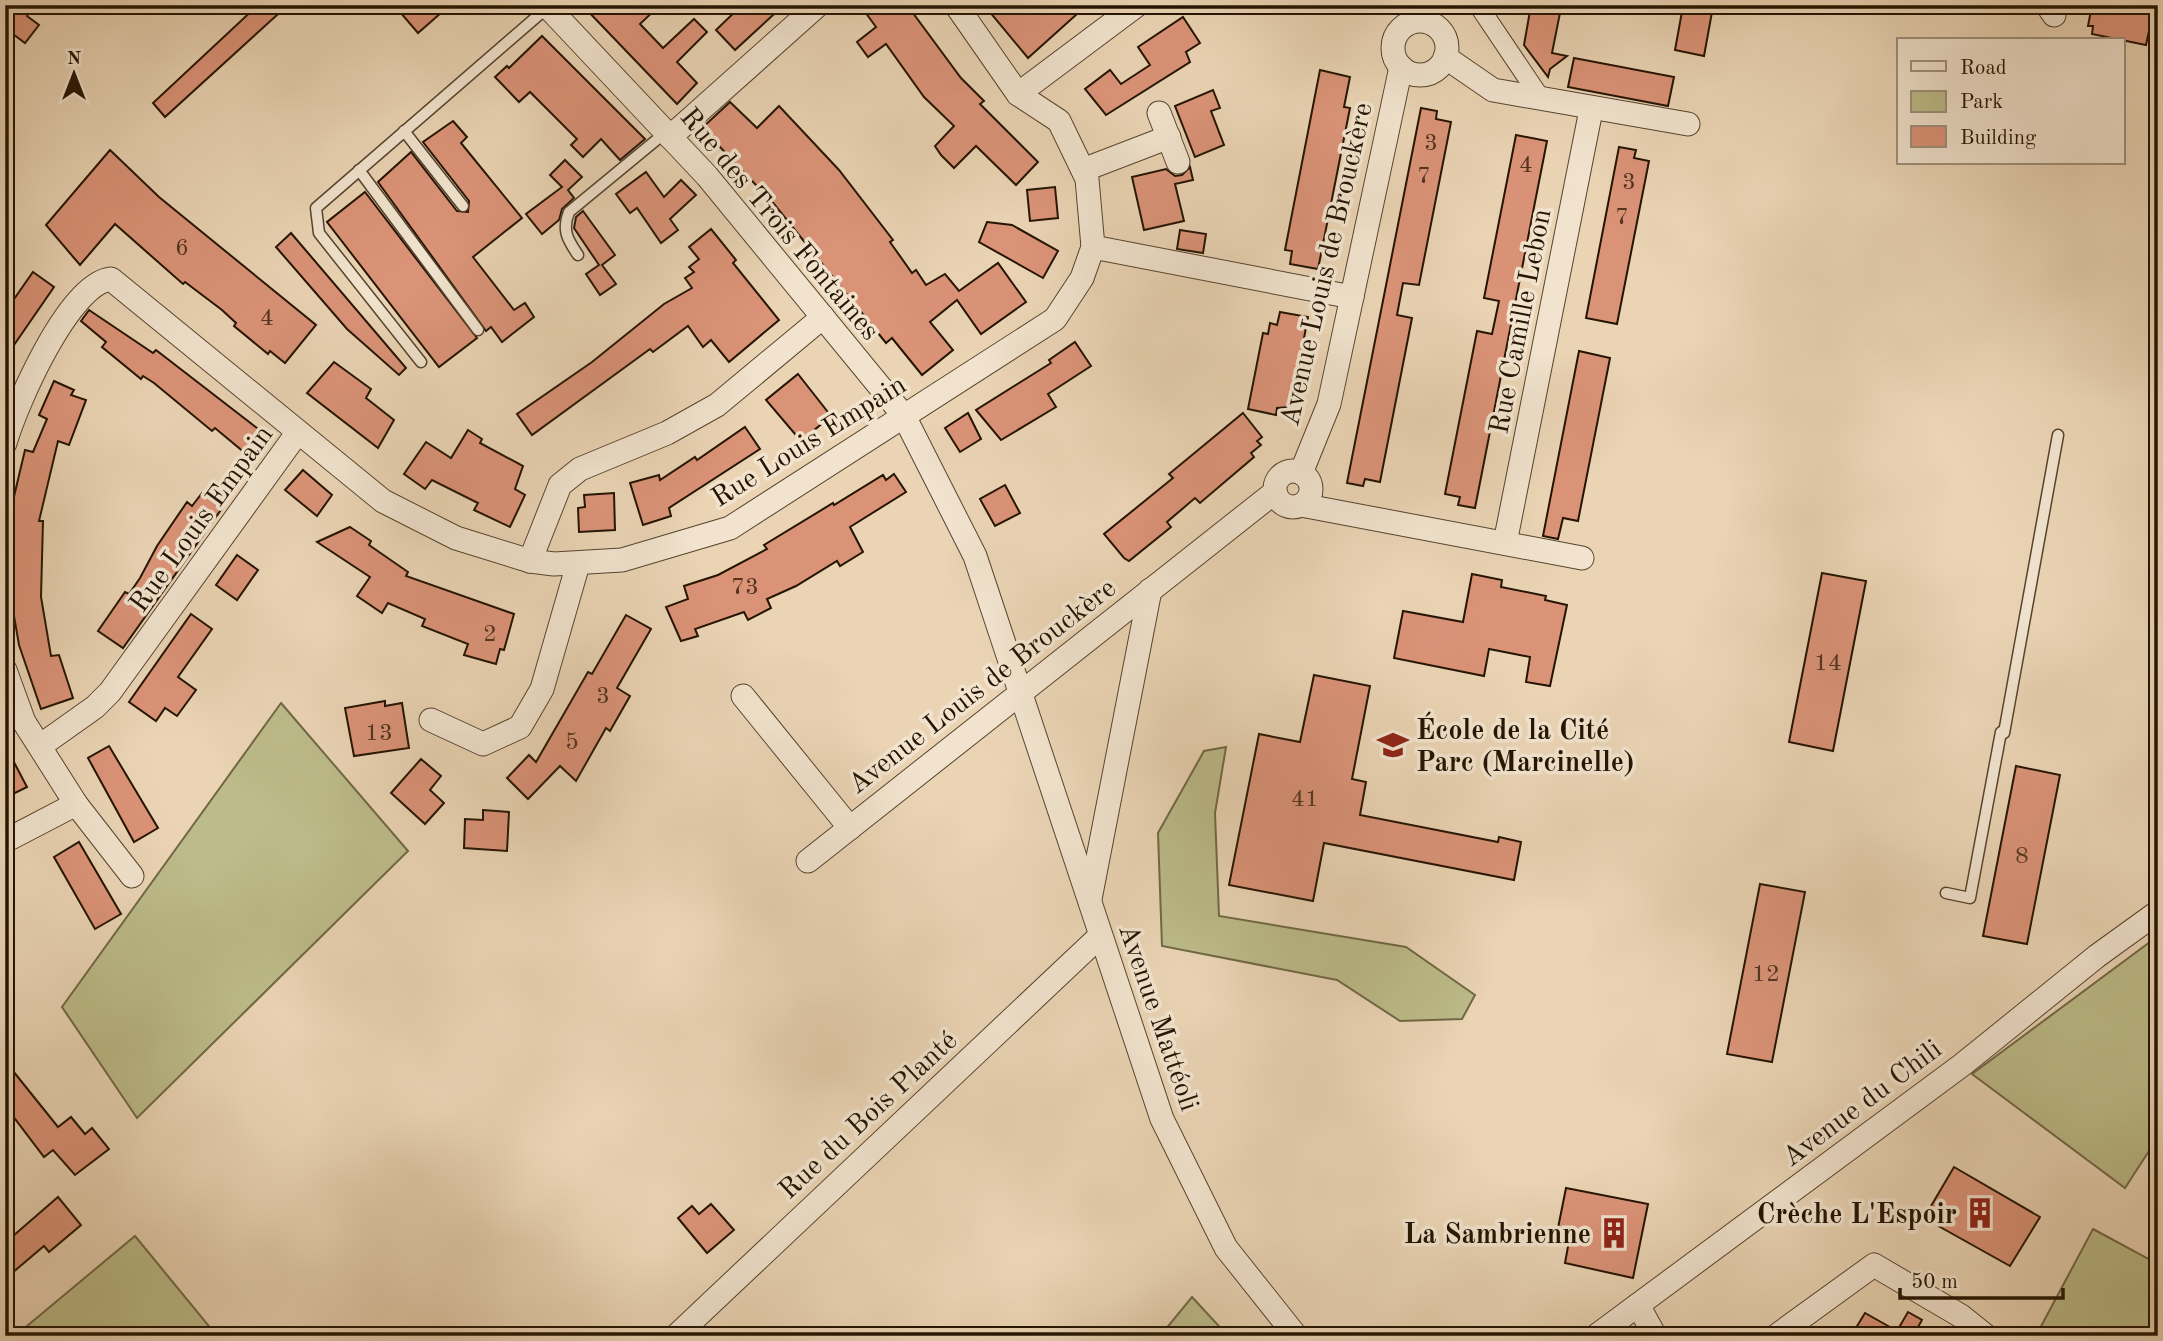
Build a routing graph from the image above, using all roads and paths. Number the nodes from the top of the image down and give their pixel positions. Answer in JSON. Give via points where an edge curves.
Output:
{"nodes":[{"id":1,"x":818,"y":5,"type":"edge"},
{"id":2,"x":956,"y":5,"type":"edge"},
{"id":3,"x":1137,"y":5,"type":"edge"},
{"id":4,"x":1478,"y":5,"type":"edge"},
{"id":5,"x":547,"y":6,"type":"edge"},
{"id":6,"x":1409,"y":13,"type":"edge"},
{"id":7,"x":1445,"y":57,"type":"junction"},
{"id":8,"x":1401,"y":67,"type":"junction"},
{"id":9,"x":1018,"y":94,"type":"junction"},
{"id":10,"x":1542,"y":100,"type":"junction"},
{"id":11,"x":1591,"y":110,"type":"junction"},
{"id":12,"x":1159,"y":113,"type":"dead end"},
{"id":13,"x":1688,"y":124,"type":"dead end"},
{"id":14,"x":404,"y":131,"type":"junction"},
{"id":15,"x":668,"y":134,"type":"junction"},
{"id":16,"x":1168,"y":137,"type":"junction"},
{"id":17,"x":1178,"y":162,"type":"dead end"},
{"id":18,"x":359,"y":170,"type":"junction"},
{"id":19,"x":1083,"y":170,"type":"junction"},
{"id":20,"x":463,"y":206,"type":"dead end"},
{"id":21,"x":1093,"y":247,"type":"junction"},
{"id":22,"x":578,"y":255,"type":"dead end"},
{"id":23,"x":1352,"y":297,"type":"junction"},
{"id":24,"x":823,"y":317,"type":"junction"},
{"id":25,"x":478,"y":330,"type":"dead end"},
{"id":26,"x":421,"y":362,"type":"dead end"},
{"id":27,"x":904,"y":416,"type":"junction"},
{"id":28,"x":298,"y":432,"type":"junction"},
{"id":29,"x":2058,"y":435,"type":"dead end"},
{"id":30,"x":5,"y":443,"type":"edge"},
{"id":31,"x":1301,"y":472,"type":"junction"},
{"id":32,"x":1275,"y":492,"type":"junction"},
{"id":33,"x":1301,"y":505,"type":"junction"},
{"id":34,"x":1505,"y":543,"type":"junction"},
{"id":35,"x":1582,"y":558,"type":"dead end"},
{"id":36,"x":530,"y":561,"type":"junction"},
{"id":37,"x":578,"y":564,"type":"junction"},
{"id":38,"x":1150,"y":590,"type":"junction"},
{"id":39,"x":5,"y":670,"type":"edge"},
{"id":40,"x":1021,"y":692,"type":"junction"},
{"id":41,"x":743,"y":696,"type":"dead end"},
{"id":42,"x":431,"y":720,"type":"dead end"},
{"id":43,"x":40,"y":746,"type":"junction"},
{"id":44,"x":76,"y":804,"type":"junction"},
{"id":45,"x":850,"y":828,"type":"junction"},
{"id":46,"x":5,"y":841,"type":"edge"},
{"id":47,"x":808,"y":861,"type":"dead end"},
{"id":48,"x":132,"y":876,"type":"dead end"},
{"id":49,"x":1946,"y":893,"type":"dead end"},
{"id":50,"x":1089,"y":902,"type":"junction"},
{"id":51,"x":2158,"y":912,"type":"edge"},
{"id":52,"x":1100,"y":936,"type":"junction"},
{"id":53,"x":1638,"y":1305,"type":"junction"},
{"id":54,"x":676,"y":1336,"type":"edge"},
{"id":55,"x":1296,"y":1336,"type":"edge"},
{"id":56,"x":1596,"y":1336,"type":"edge"},
{"id":57,"x":1655,"y":1336,"type":"edge"},
{"id":58,"x":1776,"y":1336,"type":"edge"},
{"id":59,"x":1986,"y":1336,"type":"edge"}],
"edges":[{"from":1,"to":15,"type":"street"},
{"from":2,"to":9,"type":"street","name":"Rue Louis Empain"},
{"from":3,"to":9,"type":"street"},
{"from":4,"to":10,"type":"street"},
{"from":5,"to":14,"type":"lane"},
{"from":5,"to":15,"type":"street","name":"Rue des Trois Fontaines"},
{"from":6,"to":7,"type":"street","via":[[1437,27],[1446,41]]},
{"from":6,"to":8,"type":"street","via":[[1393,44]]},
{"from":7,"to":8,"type":"street","via":[[1426,74]]},
{"from":7,"to":10,"type":"street","via":[[1493,90]]},
{"from":8,"to":23,"type":"street","name":"Avenue Louis de Brouckère"},
{"from":9,"to":19,"type":"street","name":"Rue Louis Empain","via":[[1059,121]]},
{"from":10,"to":11,"type":"street"},
{"from":11,"to":13,"type":"street"},
{"from":11,"to":34,"type":"street","name":"Rue Camille Lebon"},
{"from":12,"to":16,"type":"street"},
{"from":14,"to":18,"type":"lane"},
{"from":14,"to":20,"type":"lane"},
{"from":15,"to":22,"type":"lane","via":[[569,212],[564,225]]},
{"from":15,"to":24,"type":"street","name":"Rue des Trois Fontaines"},
{"from":16,"to":17,"type":"street"},
{"from":16,"to":19,"type":"street"},
{"from":18,"to":25,"type":"lane"},
{"from":18,"to":26,"type":"lane","via":[[316,208],[318,233]]},
{"from":19,"to":21,"type":"street","name":"Rue Louis Empain"},
{"from":21,"to":23,"type":"street"},
{"from":21,"to":27,"type":"street","name":"Rue Louis Empain","via":[[1082,278],[1055,319]]},
{"from":23,"to":31,"type":"street","name":"Avenue Louis de Brouckère","via":[[1329,404]]},
{"from":24,"to":27,"type":"street","name":"Rue des Trois Fontaines"},
{"from":24,"to":36,"type":"street","via":[[717,405],[667,433],[580,468],[560,485]]},
{"from":27,"to":37,"type":"street","name":"Rue Louis Empain","via":[[730,527],[643,556]]},
{"from":27,"to":40,"type":"street","name":"Rue des Trois Fontaines","via":[[975,556]]},
{"from":28,"to":30,"type":"street","via":[[111,279],[89,288],[47,346]]},
{"from":28,"to":36,"type":"street","name":"Rue Louis Empain","via":[[383,501],[456,538]]},
{"from":28,"to":43,"type":"street","name":"Rue Louis Empain","via":[[110,692]]},
{"from":29,"to":49,"type":"lane","via":[[1970,898]]},
{"from":31,"to":32,"type":"street","via":[[1286,472]]},
{"from":31,"to":33,"type":"street","via":[[1311,489]]},
{"from":32,"to":33,"type":"street","via":[[1286,505]]},
{"from":32,"to":38,"type":"street","name":"Avenue Louis de Brouckère"},
{"from":33,"to":34,"type":"street"},
{"from":34,"to":35,"type":"street"},
{"from":36,"to":37,"type":"street","name":"Rue Louis Empain"},
{"from":37,"to":42,"type":"street","via":[[542,689],[520,727],[483,744]]},
{"from":38,"to":40,"type":"street","name":"Avenue Louis de Brouckère"},
{"from":38,"to":50,"type":"street","name":"Avenue Louis de Brouckère"},
{"from":39,"to":43,"type":"street","via":[[24,722]]},
{"from":40,"to":45,"type":"street","name":"Avenue Louis de Brouckère"},
{"from":40,"to":50,"type":"street","name":"Avenue Mattéoli"},
{"from":41,"to":45,"type":"street","name":"Avenue Louis de Brouckère"},
{"from":43,"to":44,"type":"street"},
{"from":44,"to":46,"type":"street"},
{"from":44,"to":48,"type":"street"},
{"from":45,"to":47,"type":"street","name":"Avenue Louis de Brouckère"},
{"from":50,"to":52,"type":"street","name":"Avenue Mattéoli"},
{"from":51,"to":53,"type":"street","name":"Avenue du Chili","via":[[1962,1065]]},
{"from":52,"to":54,"type":"street","name":"Rue du Bois Planté"},
{"from":52,"to":55,"type":"street","name":"Avenue Mattéoli","via":[[1162,1119],[1226,1248]]},
{"from":53,"to":56,"type":"street","name":"Avenue du Chili"},
{"from":53,"to":57,"type":"street"},
{"from":58,"to":59,"type":"street","via":[[1874,1265],[1961,1316]]}]}
